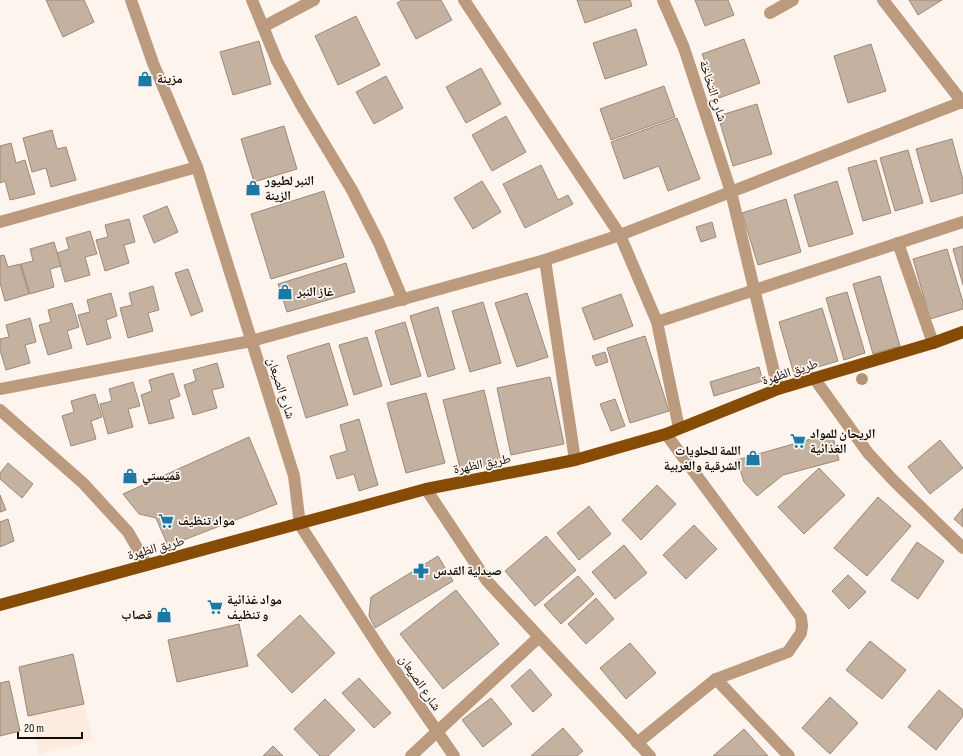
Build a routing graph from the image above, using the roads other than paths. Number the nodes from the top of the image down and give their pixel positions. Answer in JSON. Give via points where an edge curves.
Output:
{"nodes":[{"id":1,"x":131,"y":0,"type":"edge"},
{"id":2,"x":252,"y":0,"type":"edge"},
{"id":3,"x":314,"y":0,"type":"edge"},
{"id":4,"x":464,"y":0,"type":"edge"},
{"id":5,"x":663,"y":0,"type":"edge"},
{"id":6,"x":793,"y":0,"type":"edge"},
{"id":7,"x":883,"y":0,"type":"edge"},
{"id":8,"x":770,"y":13,"type":"dead end"},
{"id":9,"x":263,"y":27,"type":"junction"},
{"id":10,"x":963,"y":103,"type":"edge"},
{"id":11,"x":197,"y":167,"type":"junction"},
{"id":12,"x":731,"y":192,"type":"junction"},
{"id":13,"x":0,"y":222,"type":"edge"},
{"id":14,"x":963,"y":222,"type":"edge"},
{"id":15,"x":620,"y":235,"type":"junction"},
{"id":16,"x":898,"y":244,"type":"junction"},
{"id":17,"x":545,"y":260,"type":"junction"},
{"id":18,"x":753,"y":291,"type":"junction"},
{"id":19,"x":403,"y":300,"type":"junction"},
{"id":20,"x":658,"y":322,"type":"junction"},
{"id":21,"x":963,"y":332,"type":"edge"},
{"id":22,"x":252,"y":341,"type":"junction"},
{"id":23,"x":933,"y":343,"type":"junction"},
{"id":24,"x":814,"y":378,"type":"junction"},
{"id":25,"x":0,"y":388,"type":"edge"},
{"id":26,"x":778,"y":389,"type":"junction"},
{"id":27,"x":0,"y":410,"type":"edge"},
{"id":28,"x":679,"y":428,"type":"junction"},
{"id":29,"x":666,"y":434,"type":"junction"},
{"id":30,"x":575,"y":460,"type":"junction"},
{"id":31,"x":426,"y":489,"type":"junction"},
{"id":32,"x":300,"y":524,"type":"junction"},
{"id":33,"x":963,"y":548,"type":"edge"},
{"id":34,"x":147,"y":565,"type":"junction"},
{"id":35,"x":0,"y":605,"type":"edge"},
{"id":36,"x":539,"y":637,"type":"junction"},
{"id":37,"x":716,"y":679,"type":"junction"},
{"id":38,"x":436,"y":733,"type":"junction"},
{"id":39,"x":637,"y":743,"type":"junction"},
{"id":40,"x":410,"y":756,"type":"edge"},
{"id":41,"x":454,"y":756,"type":"edge"},
{"id":42,"x":650,"y":756,"type":"edge"},
{"id":43,"x":789,"y":756,"type":"edge"}],
"edges":[{"from":1,"to":11,"type":"street","name":"شارع الصيعان","via":[[153,63]]},
{"from":2,"to":9,"type":"street"},
{"from":3,"to":9,"type":"street"},
{"from":4,"to":15,"type":"street"},
{"from":5,"to":12,"type":"street","name":"شارع التخاخة","via":[[684,48]]},
{"from":6,"to":8,"type":"street"},
{"from":7,"to":10,"type":"street"},
{"from":9,"to":19,"type":"street","via":[[277,61],[301,105],[352,190],[379,243]]},
{"from":10,"to":12,"type":"street"},
{"from":11,"to":13,"type":"street"},
{"from":11,"to":22,"type":"street","name":"شارع الصيعان"},
{"from":12,"to":15,"type":"street"},
{"from":12,"to":18,"type":"street","name":"شارع التخاخة"},
{"from":14,"to":16,"type":"street"},
{"from":15,"to":17,"type":"street"},
{"from":15,"to":20,"type":"street"},
{"from":16,"to":18,"type":"street"},
{"from":16,"to":23,"type":"street"},
{"from":17,"to":19,"type":"street"},
{"from":17,"to":30,"type":"street"},
{"from":18,"to":20,"type":"street"},
{"from":18,"to":26,"type":"street","name":"شارع التخاخة"},
{"from":19,"to":22,"type":"street"},
{"from":20,"to":28,"type":"street"},
{"from":21,"to":23,"type":"main road","name":"طريق الظهرة"},
{"from":22,"to":25,"type":"street"},
{"from":22,"to":32,"type":"street","name":"شارع الصيعان","via":[[294,476]]},
{"from":23,"to":24,"type":"main road","name":"طريق الظهرة"},
{"from":24,"to":26,"type":"main road","name":"طريق الظهرة"},
{"from":24,"to":33,"type":"street","via":[[868,453]]},
{"from":26,"to":28,"type":"main road","name":"طريق الظهرة"},
{"from":27,"to":34,"type":"street","via":[[83,483],[128,532]]},
{"from":28,"to":29,"type":"main road","name":"طريق الظهرة"},
{"from":29,"to":30,"type":"main road","name":"طريق الظهرة"},
{"from":29,"to":37,"type":"street","via":[[801,617],[801,633],[788,652]]},
{"from":30,"to":31,"type":"main road","name":"طريق الظهرة"},
{"from":31,"to":32,"type":"main road","name":"طريق الظهرة"},
{"from":31,"to":36,"type":"street","via":[[486,581]]},
{"from":32,"to":34,"type":"main road","name":"طريق الظهرة"},
{"from":32,"to":38,"type":"street","name":"شارع الصيعان"},
{"from":34,"to":35,"type":"main road","name":"طريق الظهرة"},
{"from":36,"to":38,"type":"street"},
{"from":36,"to":39,"type":"street"},
{"from":37,"to":39,"type":"street"},
{"from":37,"to":43,"type":"street"},
{"from":38,"to":40,"type":"street"},
{"from":38,"to":41,"type":"street","name":"شارع الصيعان"},
{"from":39,"to":42,"type":"street"}]}
